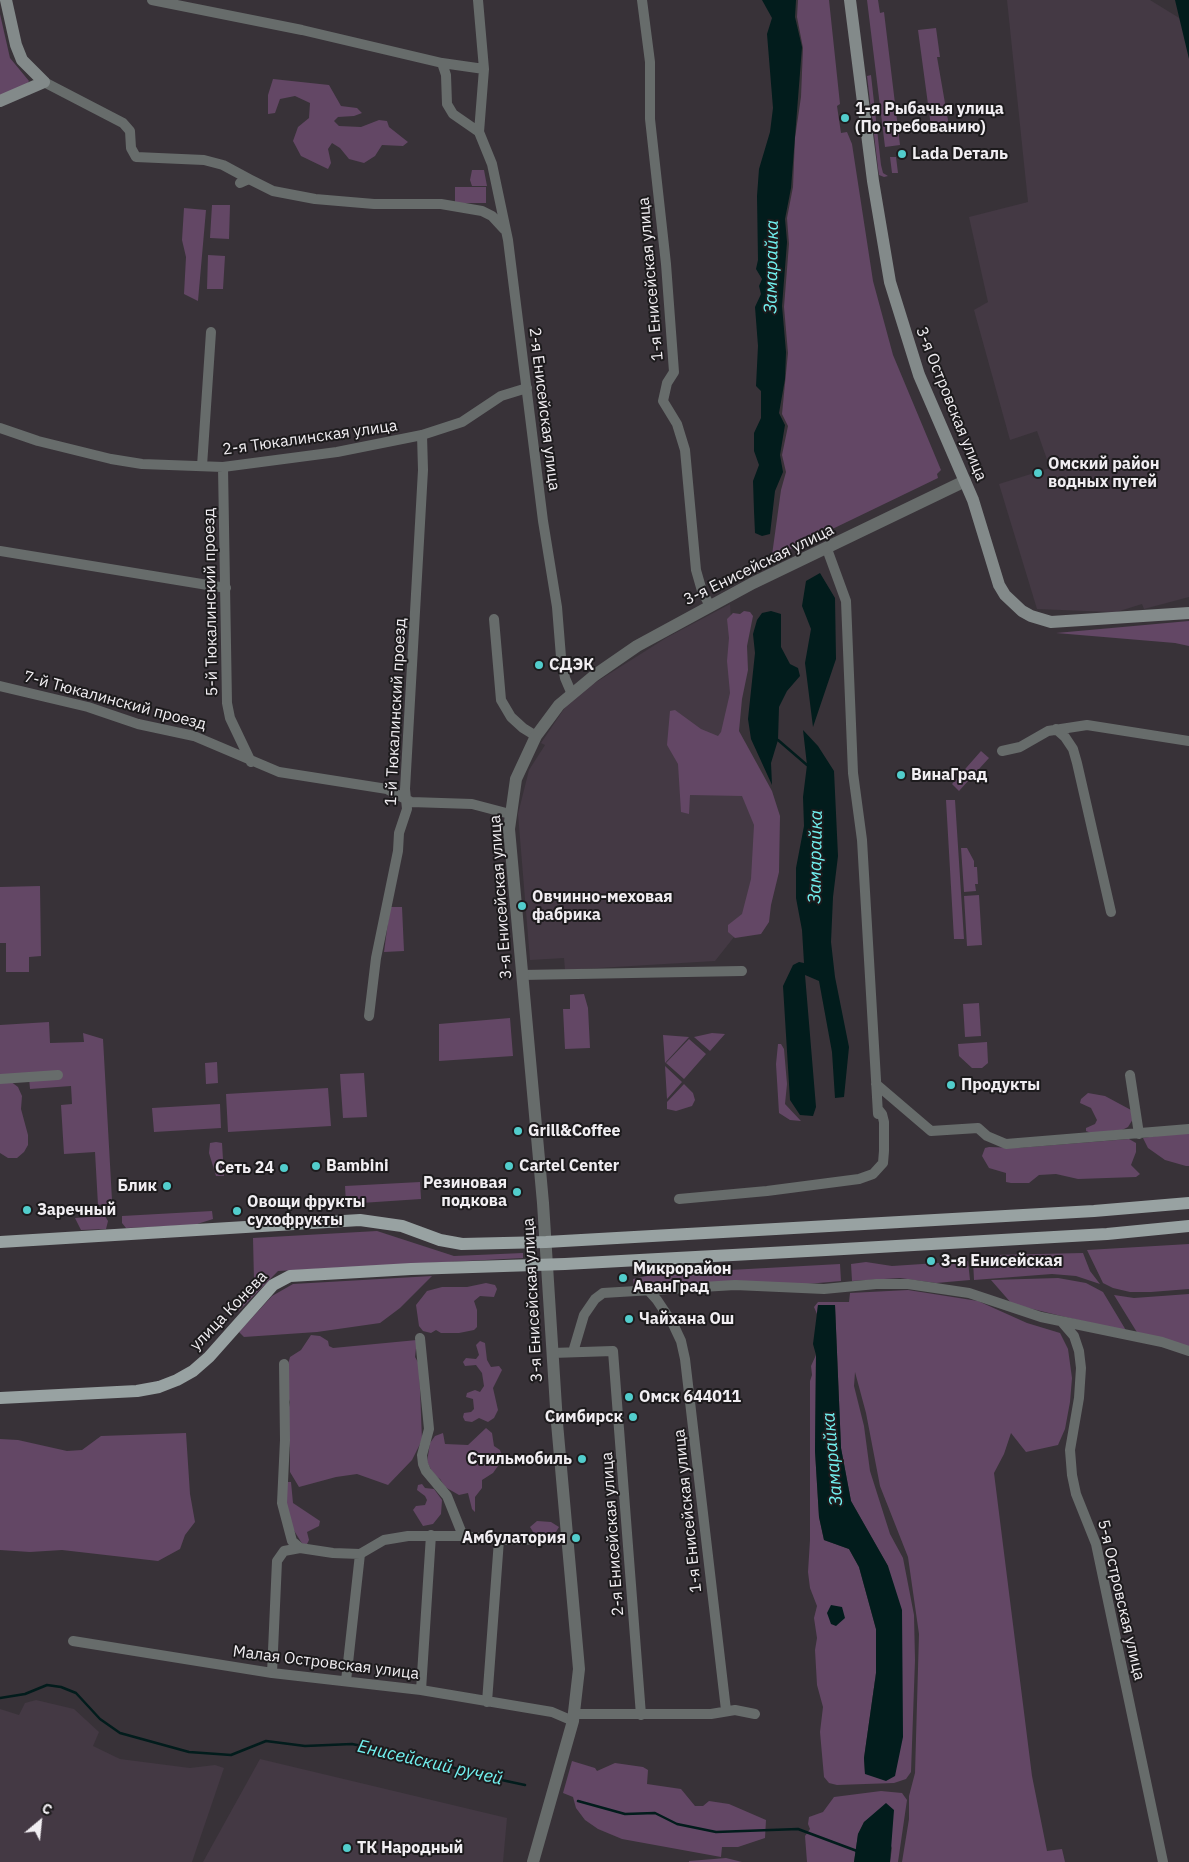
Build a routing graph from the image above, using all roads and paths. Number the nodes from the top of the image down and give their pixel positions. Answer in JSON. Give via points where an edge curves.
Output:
{"nodes":[{"id":1,"x":6,"y":0,"type":"edge"},
{"id":2,"x":152,"y":0,"type":"edge"},
{"id":3,"x":478,"y":0,"type":"edge"},
{"id":4,"x":642,"y":0,"type":"edge"},
{"id":5,"x":850,"y":0,"type":"edge"},
{"id":6,"x":442,"y":63,"type":"junction"},
{"id":7,"x":484,"y":69,"type":"junction"},
{"id":8,"x":44,"y":82,"type":"junction"},
{"id":9,"x":0,"y":101,"type":"edge"},
{"id":10,"x":479,"y":132,"type":"junction"},
{"id":11,"x":506,"y":232,"type":"junction"},
{"id":12,"x":210,"y":332,"type":"dead end"},
{"id":13,"x":527,"y":388,"type":"junction"},
{"id":14,"x":0,"y":428,"type":"edge"},
{"id":15,"x":422,"y":435,"type":"junction"},
{"id":16,"x":202,"y":466,"type":"junction"},
{"id":17,"x":222,"y":467,"type":"junction"},
{"id":18,"x":965,"y":482,"type":"junction"},
{"id":19,"x":827,"y":548,"type":"junction"},
{"id":20,"x":0,"y":551,"type":"edge"},
{"id":21,"x":226,"y":588,"type":"junction"},
{"id":22,"x":710,"y":606,"type":"junction"},
{"id":23,"x":1189,"y":613,"type":"edge"},
{"id":24,"x":494,"y":619,"type":"dead end"},
{"id":25,"x":0,"y":686,"type":"edge"},
{"id":26,"x":571,"y":692,"type":"junction"},
{"id":27,"x":1056,"y":729,"type":"junction"},
{"id":28,"x":536,"y":736,"type":"junction"},
{"id":29,"x":1189,"y":741,"type":"edge"},
{"id":30,"x":1002,"y":751,"type":"dead end"},
{"id":31,"x":251,"y":762,"type":"junction"},
{"id":32,"x":406,"y":800,"type":"junction"},
{"id":33,"x":510,"y":814,"type":"junction"},
{"id":34,"x":1111,"y":912,"type":"dead end"},
{"id":35,"x":742,"y":971,"type":"dead end"},
{"id":36,"x":522,"y":975,"type":"junction"},
{"id":37,"x":369,"y":1016,"type":"dead end"},
{"id":38,"x":1130,"y":1075,"type":"dead end"},
{"id":39,"x":58,"y":1076,"type":"dead end"},
{"id":40,"x":0,"y":1078,"type":"edge"},
{"id":41,"x":876,"y":1084,"type":"junction"},
{"id":42,"x":1189,"y":1129,"type":"edge"},
{"id":43,"x":1139,"y":1134,"type":"junction"},
{"id":44,"x":679,"y":1199,"type":"dead end"},
{"id":45,"x":1189,"y":1203,"type":"edge"},
{"id":46,"x":1189,"y":1226,"type":"edge"},
{"id":47,"x":0,"y":1242,"type":"edge"},
{"id":48,"x":546,"y":1242,"type":"junction"},
{"id":49,"x":547,"y":1264,"type":"junction"},
{"id":50,"x":648,"y":1290,"type":"junction"},
{"id":51,"x":1061,"y":1321,"type":"junction"},
{"id":52,"x":420,"y":1338,"type":"dead end"},
{"id":53,"x":1189,"y":1351,"type":"edge"},
{"id":54,"x":573,"y":1352,"type":"junction"},
{"id":55,"x":552,"y":1353,"type":"junction"},
{"id":56,"x":284,"y":1364,"type":"dead end"},
{"id":57,"x":0,"y":1398,"type":"edge"},
{"id":58,"x":430,"y":1535,"type":"junction"},
{"id":59,"x":463,"y":1536,"type":"junction"},
{"id":60,"x":568,"y":1538,"type":"junction"},
{"id":61,"x":499,"y":1540,"type":"junction"},
{"id":62,"x":300,"y":1548,"type":"junction"},
{"id":63,"x":360,"y":1554,"type":"junction"},
{"id":64,"x":73,"y":1641,"type":"dead end"},
{"id":65,"x":272,"y":1673,"type":"junction"},
{"id":66,"x":346,"y":1681,"type":"junction"},
{"id":67,"x":421,"y":1690,"type":"junction"},
{"id":68,"x":487,"y":1702,"type":"junction"},
{"id":69,"x":726,"y":1710,"type":"junction"},
{"id":70,"x":755,"y":1714,"type":"dead end"},
{"id":71,"x":641,"y":1715,"type":"junction"},
{"id":72,"x":574,"y":1717,"type":"junction"},
{"id":73,"x":534,"y":1862,"type":"edge"},
{"id":74,"x":1163,"y":1862,"type":"edge"}],
"edges":[{"from":1,"to":8,"type":"main road","via":[[22,60]]},
{"from":2,"to":6,"type":"street","via":[[302,30]]},
{"from":3,"to":7,"type":"street","name":"2-я Енисейская улица"},
{"from":4,"to":22,"type":"street","name":"1-я Енисейская улица","via":[[650,62],[650,119],[674,372],[663,400],[677,424],[685,450],[696,570]]},
{"from":5,"to":18,"type":"main road","name":"3-я Островская улица","via":[[873,181],[890,282],[919,375]]},
{"from":6,"to":7,"type":"street"},
{"from":6,"to":10,"type":"street","via":[[446,75],[447,104],[453,114]]},
{"from":7,"to":10,"type":"street","name":"2-я Енисейская улица"},
{"from":8,"to":9,"type":"main road"},
{"from":8,"to":11,"type":"street","via":[[123,123],[130,131],[131,148],[136,157],[223,164],[244,181],[273,191],[315,199],[374,204],[441,204],[482,211],[492,216]]},
{"from":10,"to":11,"type":"street","name":"2-я Енисейская улица","via":[[492,164]]},
{"from":11,"to":13,"type":"street","name":"2-я Енисейская улица"},
{"from":12,"to":16,"type":"street"},
{"from":13,"to":15,"type":"street","name":"2-я Тюкалинская улица","via":[[501,396],[462,422]]},
{"from":13,"to":26,"type":"street","name":"2-я Енисейская улица","via":[[543,521],[558,607],[561,657]]},
{"from":14,"to":16,"type":"street","name":"2-я Тюкалинская улица","via":[[111,459],[142,464]]},
{"from":15,"to":17,"type":"street","name":"2-я Тюкалинская улица","via":[[337,452]]},
{"from":15,"to":32,"type":"street","name":"1-й Тюкалинский проезд","via":[[423,470]]},
{"from":16,"to":17,"type":"street","name":"2-я Тюкалинская улица"},
{"from":17,"to":21,"type":"street","name":"5-й Тюкалинский проезд"},
{"from":18,"to":19,"type":"street","name":"3-я Енисейская улица"},
{"from":18,"to":23,"type":"main road","name":"3-я Островская улица","via":[[999,585],[1022,611],[1041,620],[1061,622]]},
{"from":19,"to":22,"type":"street","name":"3-я Енисейская улица"},
{"from":19,"to":41,"type":"street","via":[[846,601],[852,763],[862,840]]},
{"from":20,"to":21,"type":"street"},
{"from":21,"to":31,"type":"street","name":"5-й Тюкалинский проезд","via":[[227,703],[232,725]]},
{"from":22,"to":26,"type":"street","name":"3-я Енисейская улица","via":[[637,646]]},
{"from":24,"to":28,"type":"street","via":[[501,700],[511,717]]},
{"from":25,"to":31,"type":"street","name":"7-й Тюкалинский проезд","via":[[194,736]]},
{"from":26,"to":28,"type":"street","name":"3-я Енисейская улица"},
{"from":27,"to":29,"type":"street","via":[[1088,725]]},
{"from":27,"to":30,"type":"street","via":[[1020,747]]},
{"from":27,"to":34,"type":"street","via":[[1065,737],[1075,756]]},
{"from":28,"to":33,"type":"street","name":"3-я Енисейская улица","via":[[516,779]]},
{"from":31,"to":32,"type":"street","name":"7-й Тюкалинский проезд","via":[[279,772],[387,789]]},
{"from":32,"to":33,"type":"street","name":"7-й Тюкалинский проезд","via":[[472,804]]},
{"from":32,"to":37,"type":"street","name":"1-й Тюкалинский проезд","via":[[406,817],[399,833],[376,958]]},
{"from":33,"to":36,"type":"street","name":"3-я Енисейская улица"},
{"from":35,"to":36,"type":"street"},
{"from":36,"to":48,"type":"street","name":"3-я Енисейская улица"},
{"from":38,"to":43,"type":"street"},
{"from":39,"to":40,"type":"street"},
{"from":41,"to":43,"type":"street","via":[[931,1131],[978,1128],[1006,1144]]},
{"from":41,"to":44,"type":"street","via":[[878,1112],[884,1122],[884,1151],[883,1162],[873,1174],[852,1180],[776,1190]]},
{"from":42,"to":43,"type":"street"},
{"from":45,"to":48,"type":"main road"},
{"from":46,"to":49,"type":"main road","name":"улица Конева","via":[[1077,1236]]},
{"from":47,"to":48,"type":"main road","via":[[360,1220],[395,1225],[462,1244]]},
{"from":48,"to":49,"type":"street","name":"3-я Енисейская улица"},
{"from":49,"to":55,"type":"street","name":"3-я Енисейская улица"},
{"from":49,"to":57,"type":"main road","name":"улица Конева","via":[[290,1276],[274,1285],[208,1357],[177,1380],[137,1391]]},
{"from":50,"to":51,"type":"street","via":[[735,1285],[824,1290],[908,1284],[969,1293]]},
{"from":50,"to":54,"type":"street","via":[[603,1293],[595,1299],[584,1314]]},
{"from":50,"to":69,"type":"street","name":"1-я Енисейская улица","via":[[672,1324],[681,1341],[685,1359]]},
{"from":51,"to":53,"type":"street","via":[[1162,1342]]},
{"from":51,"to":74,"type":"street","name":"5-я Островская улица","via":[[1074,1336],[1081,1368],[1070,1450],[1072,1475],[1096,1544]]},
{"from":52,"to":59,"type":"street","via":[[429,1428],[423,1464],[447,1496]]},
{"from":54,"to":55,"type":"street"},
{"from":54,"to":71,"type":"street","name":"2-я Енисейская улица","via":[[613,1351]]},
{"from":55,"to":60,"type":"street","name":"3-я Енисейская улица"},
{"from":56,"to":62,"type":"street","via":[[282,1503],[292,1541]]},
{"from":58,"to":59,"type":"street"},
{"from":58,"to":63,"type":"street","via":[[384,1540]]},
{"from":58,"to":67,"type":"street"},
{"from":59,"to":61,"type":"street"},
{"from":60,"to":61,"type":"street"},
{"from":60,"to":72,"type":"street","name":"3-я Енисейская улица","via":[[580,1669]]},
{"from":61,"to":68,"type":"street"},
{"from":62,"to":63,"type":"street"},
{"from":62,"to":65,"type":"street","via":[[284,1551],[277,1561]]},
{"from":63,"to":66,"type":"street"},
{"from":64,"to":65,"type":"street","name":"Малая Островская улица"},
{"from":65,"to":66,"type":"street","name":"Малая Островская улица"},
{"from":66,"to":67,"type":"street","name":"Малая Островская улица"},
{"from":67,"to":68,"type":"street","name":"Малая Островская улица"},
{"from":68,"to":72,"type":"street","name":"Малая Островская улица"},
{"from":69,"to":70,"type":"street","name":"Малая Островская улица"},
{"from":69,"to":71,"type":"street","name":"Малая Островская улица","via":[[711,1714]]},
{"from":71,"to":72,"type":"street","name":"Малая Островская улица"},
{"from":72,"to":73,"type":"street","name":"3-я Енисейская улица"}]}
